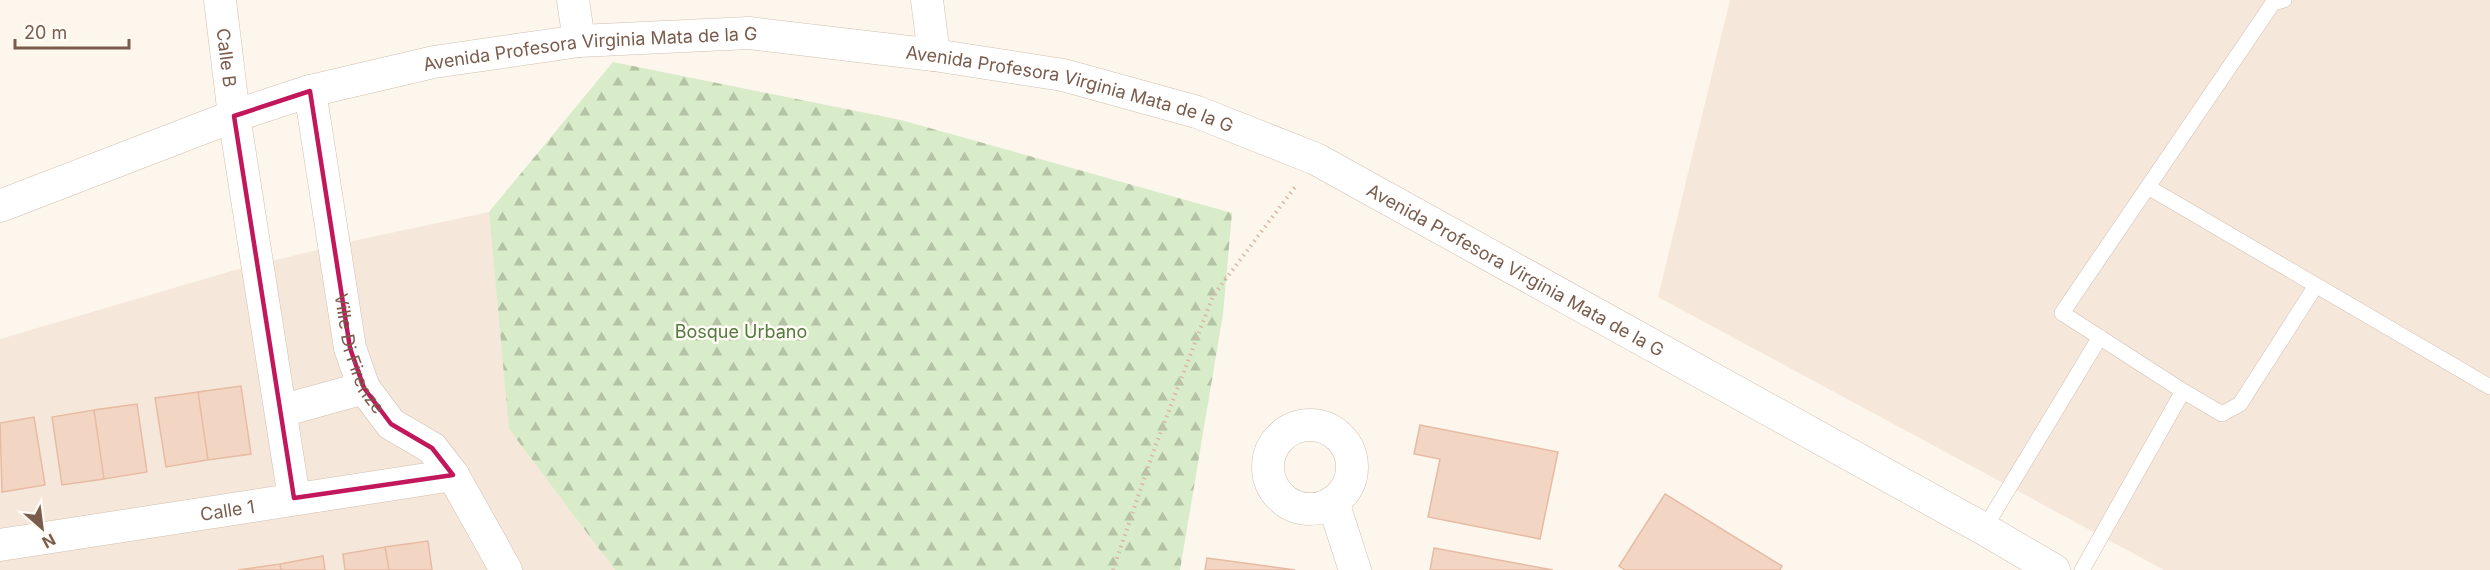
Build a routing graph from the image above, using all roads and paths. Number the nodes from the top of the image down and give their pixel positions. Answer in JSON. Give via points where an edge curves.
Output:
{"nodes":[{"id":1,"x":220,"y":0,"type":"edge"},
{"id":2,"x":573,"y":0,"type":"edge"},
{"id":3,"x":927,"y":0,"type":"edge"},
{"id":4,"x":2275,"y":1,"type":"edge"},
{"id":5,"x":579,"y":40,"type":"junction"},
{"id":6,"x":934,"y":55,"type":"junction"},
{"id":7,"x":310,"y":91,"type":"junction"},
{"id":8,"x":234,"y":116,"type":"junction"},
{"id":9,"x":1316,"y":159,"type":"junction"},
{"id":10,"x":2148,"y":187,"type":"junction"},
{"id":11,"x":0,"y":206,"type":"edge"},
{"id":12,"x":2316,"y":286,"type":"junction"},
{"id":13,"x":2100,"y":337,"type":"junction"},
{"id":14,"x":2490,"y":387,"type":"edge"},
{"id":15,"x":364,"y":388,"type":"junction"},
{"id":16,"x":2182,"y":391,"type":"junction"},
{"id":17,"x":281,"y":411,"type":"junction"},
{"id":18,"x":453,"y":475,"type":"junction"},
{"id":19,"x":294,"y":498,"type":"junction"},
{"id":20,"x":1333,"y":502,"type":"dead end"},
{"id":21,"x":1984,"y":529,"type":"junction"},
{"id":22,"x":0,"y":545,"type":"edge"},
{"id":23,"x":506,"y":570,"type":"edge"},
{"id":24,"x":1113,"y":570,"type":"edge"},
{"id":25,"x":1355,"y":570,"type":"edge"},
{"id":26,"x":2054,"y":570,"type":"edge"},
{"id":27,"x":2082,"y":570,"type":"edge"}],
"edges":[{"from":1,"to":8,"type":"street","name":"Calle B"},
{"from":2,"to":5,"type":"street"},
{"from":3,"to":6,"type":"street"},
{"from":4,"to":10,"type":"lane"},
{"from":5,"to":6,"type":"street","name":"Avenida Profesora Virginia Mata de la G","via":[[749,33]]},
{"from":5,"to":7,"type":"street","name":"Avenida Profesora Virginia Mata de la G","via":[[434,62]]},
{"from":6,"to":9,"type":"street","name":"Avenida Profesora Virginia Mata de la G","via":[[1064,75],[1197,112]]},
{"from":7,"to":8,"type":"street","name":"Avenida Profesora Virginia Mata de la G"},
{"from":7,"to":15,"type":"street","name":"Ville Di Firenze","via":[[350,348]]},
{"from":8,"to":11,"type":"street","name":"Avenida Profesora Virginia Mata de la G"},
{"from":8,"to":17,"type":"street"},
{"from":9,"to":21,"type":"street","name":"Avenida Profesora Virginia Mata de la G"},
{"from":9,"to":24,"type":"path","via":[[1213,296]]},
{"from":10,"to":12,"type":"lane"},
{"from":10,"to":13,"type":"lane","via":[[2062,313]]},
{"from":12,"to":14,"type":"lane"},
{"from":12,"to":16,"type":"lane","via":[[2240,404],[2222,414]]},
{"from":13,"to":16,"type":"lane"},
{"from":13,"to":21,"type":"lane"},
{"from":15,"to":17,"type":"street"},
{"from":15,"to":18,"type":"street","name":"Ville Di Firenze","via":[[391,424],[432,448]]},
{"from":16,"to":27,"type":"lane"},
{"from":17,"to":19,"type":"street"},
{"from":18,"to":19,"type":"street","name":"Calle 1"},
{"from":18,"to":23,"type":"street","name":"Ville Di Firenze"},
{"from":19,"to":22,"type":"street","name":"Calle 1"},
{"from":20,"to":25,"type":"street"},
{"from":21,"to":26,"type":"street","name":"Avenida Profesora Virginia Mata de la G"}]}
